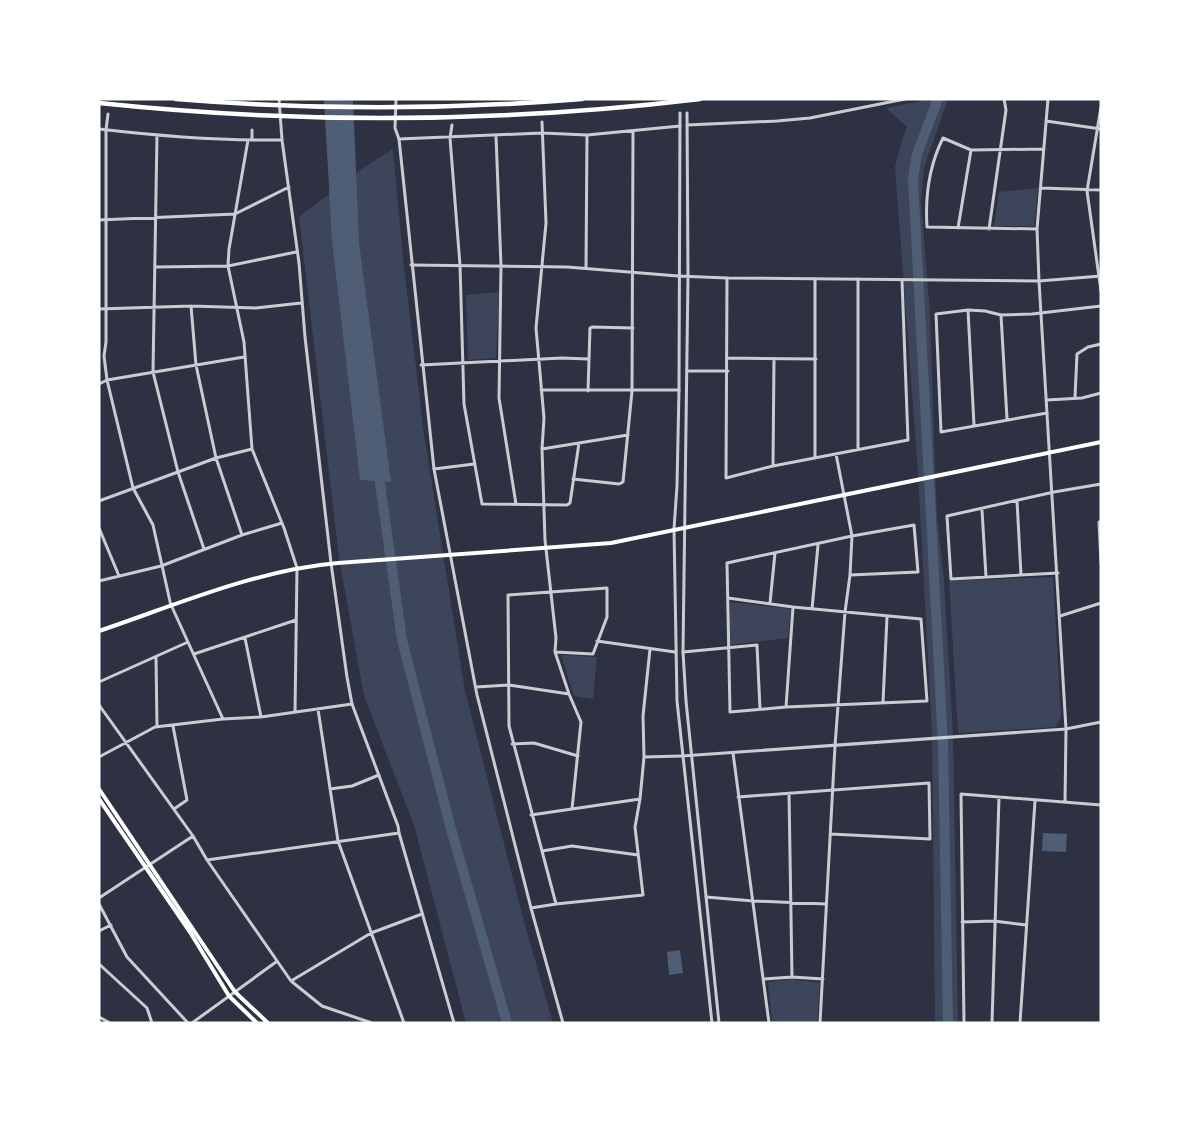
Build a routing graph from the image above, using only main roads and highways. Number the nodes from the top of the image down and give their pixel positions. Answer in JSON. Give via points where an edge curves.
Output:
{"nodes":[{"id":1,"x":176,"y":99,"type":"edge"},
{"id":2,"x":582,"y":99,"type":"edge"},
{"id":3,"x":700,"y":99,"type":"edge"},
{"id":4,"x":278,"y":102,"type":"edge"},
{"id":5,"x":99,"y":103,"type":"edge"},
{"id":6,"x":1101,"y":442,"type":"edge"},
{"id":7,"x":99,"y":631,"type":"edge"},
{"id":8,"x":99,"y":789,"type":"edge"},
{"id":9,"x":99,"y":800,"type":"edge"},
{"id":10,"x":257,"y":1023,"type":"edge"},
{"id":11,"x":268,"y":1023,"type":"edge"}],
"edges":[{"from":1,"to":4,"type":"highway"},
{"from":2,"to":4,"type":"highway","via":[[407,107]]},
{"from":3,"to":5,"type":"highway","via":[[509,116],[407,118],[213,113]]},
{"from":6,"to":7,"type":"main road","via":[[611,543],[297,568]]},
{"from":8,"to":11,"type":"main road","via":[[235,992]]},
{"from":9,"to":10,"type":"main road","via":[[229,996]]}]}
